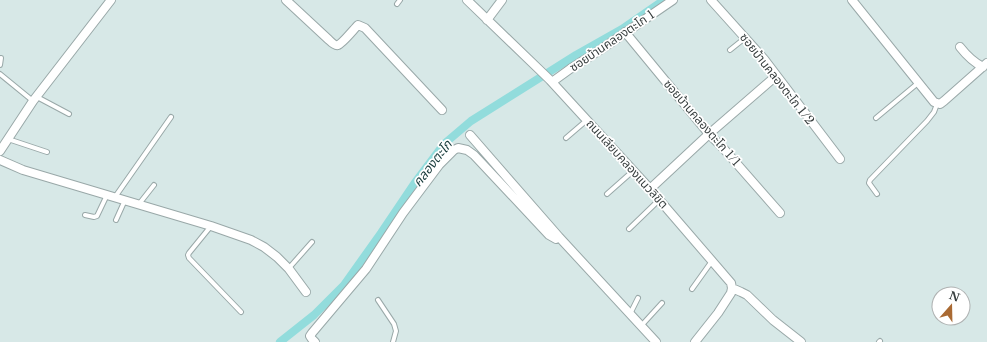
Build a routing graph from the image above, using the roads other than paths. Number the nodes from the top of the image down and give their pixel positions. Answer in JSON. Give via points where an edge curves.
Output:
{"nodes":[{"id":1,"x":111,"y":0,"type":"edge"},
{"id":2,"x":286,"y":0,"type":"edge"},
{"id":3,"x":467,"y":0,"type":"edge"},
{"id":4,"x":502,"y":0,"type":"edge"},
{"id":5,"x":673,"y":0,"type":"edge"},
{"id":6,"x":711,"y":0,"type":"edge"},
{"id":7,"x":852,"y":0,"type":"edge"},
{"id":8,"x":487,"y":20,"type":"junction"},
{"id":9,"x":625,"y":32,"type":"junction"},
{"id":10,"x":745,"y":38,"type":"junction"},
{"id":11,"x":960,"y":47,"type":"dead end"},
{"id":12,"x":730,"y":50,"type":"dead end"},
{"id":13,"x":1,"y":58,"type":"dead end"},
{"id":14,"x":986,"y":64,"type":"edge"},
{"id":15,"x":0,"y":65,"type":"edge"},
{"id":16,"x":0,"y":74,"type":"edge"},
{"id":17,"x":776,"y":76,"type":"junction"},
{"id":18,"x":551,"y":81,"type":"junction"},
{"id":19,"x":918,"y":83,"type":"junction"},
{"id":20,"x":35,"y":99,"type":"junction"},
{"id":21,"x":937,"y":104,"type":"junction"},
{"id":22,"x":442,"y":110,"type":"dead end"},
{"id":23,"x":69,"y":114,"type":"dead end"},
{"id":24,"x":171,"y":117,"type":"dead end"},
{"id":25,"x":876,"y":118,"type":"dead end"},
{"id":26,"x":587,"y":120,"type":"junction"},
{"id":27,"x":709,"y":134,"type":"junction"},
{"id":28,"x":470,"y":135,"type":"dead end"},
{"id":29,"x":8,"y":138,"type":"junction"},
{"id":30,"x":566,"y":138,"type":"dead end"},
{"id":31,"x":0,"y":151,"type":"edge"},
{"id":32,"x":47,"y":152,"type":"dead end"},
{"id":33,"x":0,"y":160,"type":"edge"},
{"id":34,"x":840,"y":160,"type":"dead end"},
{"id":35,"x":634,"y":171,"type":"junction"},
{"id":36,"x":154,"y":185,"type":"dead end"},
{"id":37,"x":650,"y":189,"type":"junction"},
{"id":38,"x":607,"y":194,"type":"dead end"},
{"id":39,"x":877,"y":194,"type":"dead end"},
{"id":40,"x":111,"y":196,"type":"junction"},
{"id":41,"x":125,"y":200,"type":"junction"},
{"id":42,"x":660,"y":200,"type":"junction"},
{"id":43,"x":139,"y":204,"type":"junction"},
{"id":44,"x":780,"y":213,"type":"dead end"},
{"id":45,"x":85,"y":215,"type":"dead end"},
{"id":46,"x":116,"y":220,"type":"dead end"},
{"id":47,"x":211,"y":226,"type":"junction"},
{"id":48,"x":629,"y":229,"type":"dead end"},
{"id":49,"x":559,"y":237,"type":"junction"},
{"id":50,"x":312,"y":242,"type":"dead end"},
{"id":51,"x":713,"y":261,"type":"junction"},
{"id":52,"x":289,"y":269,"type":"junction"},
{"id":53,"x":732,"y":288,"type":"junction"},
{"id":54,"x":692,"y":289,"type":"dead end"},
{"id":55,"x":306,"y":292,"type":"dead end"},
{"id":56,"x":638,"y":298,"type":"dead end"},
{"id":57,"x":378,"y":300,"type":"dead end"},
{"id":58,"x":662,"y":303,"type":"dead end"},
{"id":59,"x":240,"y":312,"type":"dead end"},
{"id":60,"x":630,"y":314,"type":"junction"},
{"id":61,"x":641,"y":326,"type":"junction"},
{"id":62,"x":315,"y":342,"type":"edge"},
{"id":63,"x":393,"y":342,"type":"edge"},
{"id":64,"x":656,"y":342,"type":"edge"},
{"id":65,"x":695,"y":342,"type":"edge"},
{"id":66,"x":801,"y":342,"type":"edge"}],
"edges":[{"from":1,"to":20,"type":"street"},
{"from":2,"to":22,"type":"street","via":[[335,45],[344,40],[358,25],[365,28]]},
{"from":3,"to":8,"type":"street","name":"ถนนเลียบคลองแนวลิขิต"},
{"from":4,"to":8,"type":"street"},
{"from":5,"to":9,"type":"street","name":"ซอยบ้านคลองตะโก 1"},
{"from":6,"to":10,"type":"street","name":"ซอยบ้านคลองตะโก 1/2"},
{"from":7,"to":19,"type":"street"},
{"from":8,"to":18,"type":"street","name":"ถนนเลียบคลองแนวลิขิต"},
{"from":9,"to":18,"type":"street","name":"ซอยบ้านคลองตะโก 1"},
{"from":9,"to":27,"type":"street","name":"ซอยบ้านคลองตะโก 1/1"},
{"from":10,"to":12,"type":"lane"},
{"from":10,"to":17,"type":"street","name":"ซอยบ้านคลองตะโก 1/2"},
{"from":11,"to":14,"type":"street","via":[[976,63]]},
{"from":13,"to":15,"type":"lane"},
{"from":14,"to":21,"type":"street","via":[[944,101]]},
{"from":16,"to":20,"type":"lane"},
{"from":17,"to":27,"type":"street"},
{"from":17,"to":34,"type":"street","name":"ซอยบ้านคลองตะโก 1/2"},
{"from":18,"to":26,"type":"street","name":"ถนนเลียบคลองแนวลิขิต"},
{"from":19,"to":21,"type":"street"},
{"from":19,"to":25,"type":"lane"},
{"from":20,"to":23,"type":"lane"},
{"from":20,"to":29,"type":"street"},
{"from":21,"to":39,"type":"lane","via":[[927,121],[870,180],[869,183]]},
{"from":24,"to":40,"type":"lane"},
{"from":26,"to":30,"type":"lane"},
{"from":26,"to":35,"type":"street","name":"ถนนเลียบคลองแนวลิขิต"},
{"from":27,"to":37,"type":"street"},
{"from":27,"to":44,"type":"street","name":"ซอยบ้านคลองตะโก 1/1"},
{"from":28,"to":49,"type":"street"},
{"from":29,"to":31,"type":"street"},
{"from":29,"to":32,"type":"lane"},
{"from":33,"to":40,"type":"street","via":[[23,170]]},
{"from":35,"to":37,"type":"street","name":"ถนนเลียบคลองแนวลิขิต"},
{"from":35,"to":38,"type":"lane"},
{"from":36,"to":43,"type":"lane"},
{"from":37,"to":42,"type":"street","name":"ถนนเลียบคลองแนวลิขิต"},
{"from":40,"to":41,"type":"street"},
{"from":40,"to":45,"type":"lane","via":[[97,216]]},
{"from":41,"to":43,"type":"street"},
{"from":41,"to":46,"type":"lane"},
{"from":42,"to":48,"type":"lane"},
{"from":42,"to":51,"type":"street","name":"ถนนเลียบคลองแนวลิขิต"},
{"from":43,"to":47,"type":"street"},
{"from":47,"to":52,"type":"street","via":[[264,247]]},
{"from":47,"to":59,"type":"lane","via":[[189,253],[189,258]]},
{"from":49,"to":60,"type":"street"},
{"from":49,"to":62,"type":"street","via":[[556,239],[549,235],[474,155],[458,148],[439,165],[366,269],[312,333],[310,336]]},
{"from":50,"to":52,"type":"lane"},
{"from":51,"to":53,"type":"street","name":"ถนนเลียบคลองแนวลิขิต","via":[[731,282]]},
{"from":51,"to":54,"type":"lane"},
{"from":52,"to":55,"type":"street"},
{"from":53,"to":65,"type":"street","via":[[718,312]]},
{"from":53,"to":66,"type":"street","via":[[747,295]]},
{"from":56,"to":60,"type":"lane"},
{"from":57,"to":63,"type":"lane","via":[[394,324],[396,331]]},
{"from":58,"to":61,"type":"lane"},
{"from":60,"to":61,"type":"street"},
{"from":61,"to":64,"type":"street"}]}
